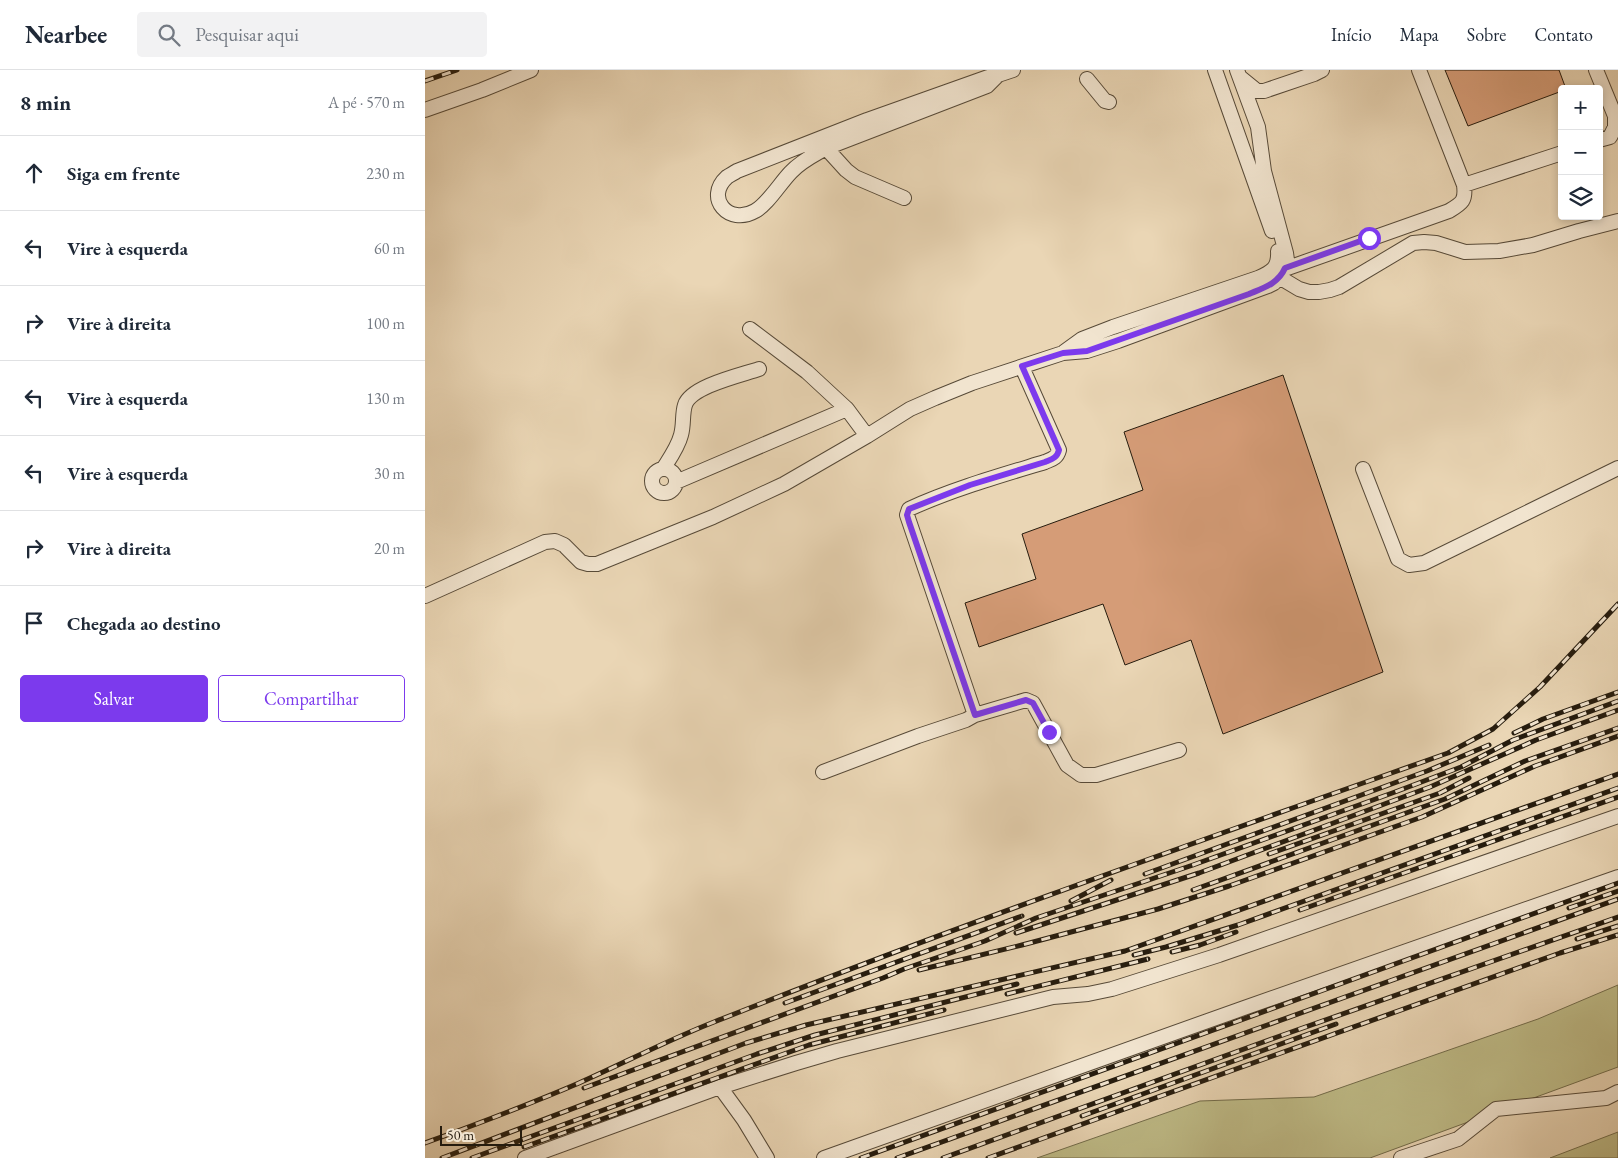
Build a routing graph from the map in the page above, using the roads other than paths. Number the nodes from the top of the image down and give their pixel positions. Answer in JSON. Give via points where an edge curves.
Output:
{"nodes":[{"id":1,"x":531,"y":70,"type":"edge"},
{"id":2,"x":1013,"y":70,"type":"edge"},
{"id":3,"x":1215,"y":70,"type":"edge"},
{"id":4,"x":1322,"y":70,"type":"edge"},
{"id":5,"x":1419,"y":70,"type":"edge"},
{"id":6,"x":1596,"y":70,"type":"edge"},
{"id":7,"x":1239,"y":74,"type":"edge"},
{"id":8,"x":998,"y":75,"type":"junction"},
{"id":9,"x":1087,"y":79,"type":"dead end"},
{"id":10,"x":1109,"y":102,"type":"dead end"},
{"id":11,"x":425,"y":110,"type":"edge"},
{"id":12,"x":1603,"y":139,"type":"edge"},
{"id":13,"x":827,"y":148,"type":"junction"},
{"id":14,"x":1558,"y":153,"type":"edge"},
{"id":15,"x":1464,"y":185,"type":"junction"},
{"id":16,"x":904,"y":198,"type":"dead end"},
{"id":17,"x":1618,"y":221,"type":"edge"},
{"id":18,"x":1407,"y":225,"type":"junction"},
{"id":19,"x":1413,"y":243,"type":"junction"},
{"id":20,"x":1278,"y":271,"type":"junction"},
{"id":21,"x":750,"y":329,"type":"dead end"},
{"id":22,"x":1022,"y":366,"type":"junction"},
{"id":23,"x":759,"y":370,"type":"dead end"},
{"id":24,"x":847,"y":409,"type":"junction"},
{"id":25,"x":867,"y":436,"type":"junction"},
{"id":26,"x":1618,"y":468,"type":"edge"},
{"id":27,"x":663,"y":469,"type":"junction"},
{"id":28,"x":1363,"y":469,"type":"dead end"},
{"id":29,"x":676,"y":482,"type":"junction"},
{"id":30,"x":425,"y":596,"type":"edge"},
{"id":31,"x":975,"y":715,"type":"junction"},
{"id":32,"x":1179,"y":750,"type":"dead end"},
{"id":33,"x":823,"y":772,"type":"dead end"},
{"id":34,"x":1618,"y":816,"type":"edge"},
{"id":35,"x":1618,"y":877,"type":"edge"},
{"id":36,"x":720,"y":1088,"type":"junction"},
{"id":37,"x":1618,"y":1092,"type":"edge"},
{"id":38,"x":525,"y":1158,"type":"edge"},
{"id":39,"x":767,"y":1158,"type":"edge"},
{"id":40,"x":824,"y":1158,"type":"edge"},
{"id":41,"x":1401,"y":1158,"type":"edge"}],
"edges":[{"from":1,"to":11,"type":"lane"},
{"from":2,"to":8,"type":"lane"},
{"from":3,"to":20,"type":"lane","via":[[1275,238]]},
{"from":4,"to":7,"type":"lane","via":[[1264,91],[1257,91]]},
{"from":5,"to":15,"type":"lane"},
{"from":6,"to":12,"type":"lane","via":[[1615,116],[1615,127],[1610,137]]},
{"from":7,"to":20,"type":"lane","via":[[1257,126],[1264,171],[1285,246],[1287,260]]},
{"from":8,"to":13,"type":"lane","via":[[987,86]]},
{"from":8,"to":13,"type":"lane","via":[[867,120],[737,171],[720,187],[720,205],[735,215],[754,212],[792,170]]},
{"from":9,"to":10,"type":"lane"},
{"from":13,"to":16,"type":"lane","via":[[855,177]]},
{"from":14,"to":15,"type":"lane"},
{"from":15,"to":18,"type":"lane","via":[[1465,195],[1460,204]]},
{"from":17,"to":19,"type":"lane","via":[[1499,251],[1465,252],[1436,243]]},
{"from":18,"to":19,"type":"lane"},
{"from":18,"to":20,"type":"lane"},
{"from":19,"to":20,"type":"lane","via":[[1330,290],[1309,292],[1299,289]]},
{"from":20,"to":22,"type":"lane","via":[[1113,326],[1082,339],[1063,353]]},
{"from":21,"to":24,"type":"lane","via":[[807,372]]},
{"from":22,"to":25,"type":"lane","via":[[910,409]]},
{"from":22,"to":31,"type":"lane","via":[[1059,450],[1055,458],[970,485],[909,509],[907,515]]},
{"from":23,"to":27,"type":"lane","via":[[692,394],[685,403],[681,435]]},
{"from":24,"to":25,"type":"lane"},
{"from":24,"to":29,"type":"lane"},
{"from":25,"to":30,"type":"lane","via":[[783,484],[713,517],[597,564],[581,562],[564,545],[555,541],[545,542]]},
{"from":26,"to":28,"type":"lane","via":[[1424,563],[1409,565],[1398,559]]},
{"from":27,"to":29,"type":"lane","via":[[671,471]]},
{"from":27,"to":29,"type":"lane","via":[[653,476],[655,488],[665,493],[673,489]]},
{"from":31,"to":32,"type":"lane","via":[[1026,700],[1033,703],[1067,764],[1081,775],[1096,775]]},
{"from":31,"to":33,"type":"lane"},
{"from":34,"to":36,"type":"lane","via":[[1112,989],[1053,997],[837,1051]]},
{"from":35,"to":40,"type":"lane"},
{"from":36,"to":38,"type":"lane"},
{"from":36,"to":39,"type":"lane"},
{"from":37,"to":41,"type":"lane","via":[[1606,1098],[1496,1109],[1458,1139]]}]}
